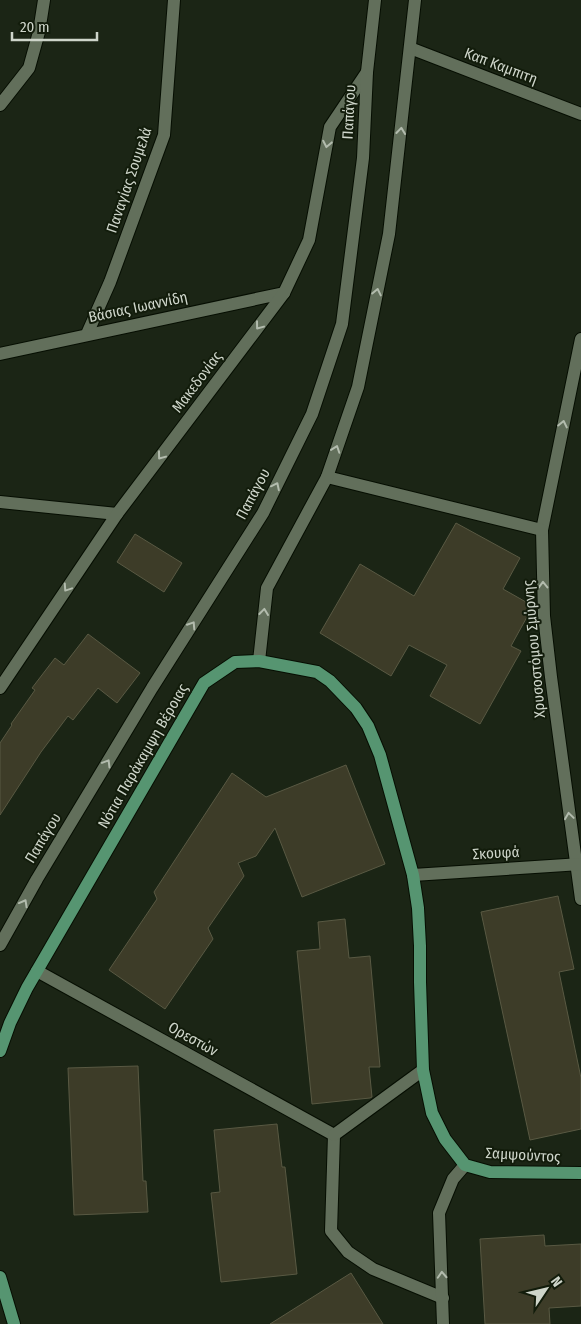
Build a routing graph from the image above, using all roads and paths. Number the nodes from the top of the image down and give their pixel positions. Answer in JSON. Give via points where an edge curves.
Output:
{"nodes":[{"id":1,"x":44,"y":0,"type":"edge"},
{"id":2,"x":174,"y":0,"type":"edge"},
{"id":3,"x":375,"y":0,"type":"edge"},
{"id":4,"x":415,"y":0,"type":"edge"},
{"id":5,"x":410,"y":48,"type":"junction"},
{"id":6,"x":367,"y":72,"type":"junction"},
{"id":7,"x":0,"y":105,"type":"edge"},
{"id":8,"x":581,"y":114,"type":"edge"},
{"id":9,"x":284,"y":294,"type":"junction"},
{"id":10,"x":87,"y":334,"type":"junction"},
{"id":11,"x":581,"y":339,"type":"edge"},
{"id":12,"x":0,"y":354,"type":"edge"},
{"id":13,"x":327,"y":477,"type":"junction"},
{"id":14,"x":0,"y":502,"type":"edge"},
{"id":15,"x":118,"y":514,"type":"junction"},
{"id":16,"x":542,"y":530,"type":"junction"},
{"id":17,"x":259,"y":660,"type":"junction"},
{"id":18,"x":0,"y":688,"type":"edge"},
{"id":19,"x":578,"y":865,"type":"edge"},
{"id":20,"x":413,"y":875,"type":"junction"},
{"id":21,"x":581,"y":898,"type":"edge"},
{"id":22,"x":0,"y":945,"type":"edge"},
{"id":23,"x":36,"y":971,"type":"junction"},
{"id":24,"x":0,"y":1051,"type":"edge"},
{"id":25,"x":423,"y":1070,"type":"junction"},
{"id":26,"x":334,"y":1134,"type":"junction"},
{"id":27,"x":465,"y":1165,"type":"junction"},
{"id":28,"x":581,"y":1173,"type":"edge"},
{"id":29,"x":0,"y":1277,"type":"edge"},
{"id":30,"x":443,"y":1298,"type":"junction"},
{"id":31,"x":14,"y":1324,"type":"edge"},
{"id":32,"x":443,"y":1324,"type":"edge"}],
"edges":[{"from":1,"to":7,"type":"street","via":[[29,68]]},
{"from":2,"to":10,"type":"street","name":"Παναγίας Σουμελά","via":[[164,134],[110,282]]},
{"from":3,"to":6,"type":"street","name":"Παπάγου"},
{"from":4,"to":5,"type":"street"},
{"from":5,"to":8,"type":"street","name":"Καπ Καμπιτη"},
{"from":13,"to":5,"type":"street","one_way":true,"via":[[358,387],[389,234]]},
{"from":6,"to":9,"type":"street","name":"Μακεδονίας","one_way":true,"via":[[330,127],[309,240]]},
{"from":22,"to":6,"type":"street","name":"Παπάγου","one_way":true,"via":[[152,688],[263,513],[312,414],[342,324],[363,158]]},
{"from":9,"to":10,"type":"street","name":"Βάσιας Ιωαννίδη"},
{"from":9,"to":15,"type":"street","name":"Μακεδονίας","one_way":true},
{"from":10,"to":12,"type":"street","name":"Βάσιας Ιωαννίδη"},
{"from":16,"to":11,"type":"street","name":"Χρυσοστόμου Σμύρνης","one_way":true},
{"from":13,"to":16,"type":"street"},
{"from":17,"to":13,"type":"street","one_way":true,"via":[[267,588]]},
{"from":14,"to":15,"type":"street"},
{"from":15,"to":18,"type":"street","name":"Μακεδονίας","one_way":true},
{"from":19,"to":16,"type":"street","name":"Χρυσοστόμου Σμύρνης","one_way":true,"via":[[550,677],[544,616]]},
{"from":17,"to":20,"type":"main road","name":"Νότια Παράκαμψη Βέροιας","via":[[317,672],[356,708],[368,726],[380,755]]},
{"from":17,"to":23,"type":"main road","name":"Νότια Παράκαμψη Βέροιας","via":[[235,662],[204,683]]},
{"from":19,"to":20,"type":"street","name":"Σκουφά"},
{"from":19,"to":21,"type":"street","name":"Χρυσοστόμου Σμύρνης"},
{"from":20,"to":25,"type":"main road","name":"Νότια Παράκαμψη Βέροιας","via":[[420,946]]},
{"from":23,"to":24,"type":"main road","name":"Νότια Παράκαμψη Βέροιας"},
{"from":23,"to":26,"type":"street","name":"Ορεστών"},
{"from":25,"to":26,"type":"street"},
{"from":25,"to":27,"type":"main road","name":"Νότια Παράκαμψη Βέροιας","via":[[432,1113],[445,1139]]},
{"from":26,"to":30,"type":"street","via":[[331,1231],[348,1252],[373,1269]]},
{"from":27,"to":28,"type":"main road","name":"Σαμψούντος","via":[[490,1172]]},
{"from":30,"to":27,"type":"street","one_way":true,"via":[[438,1213],[453,1179]]},
{"from":29,"to":31,"type":"main road"},
{"from":30,"to":32,"type":"street"}]}
